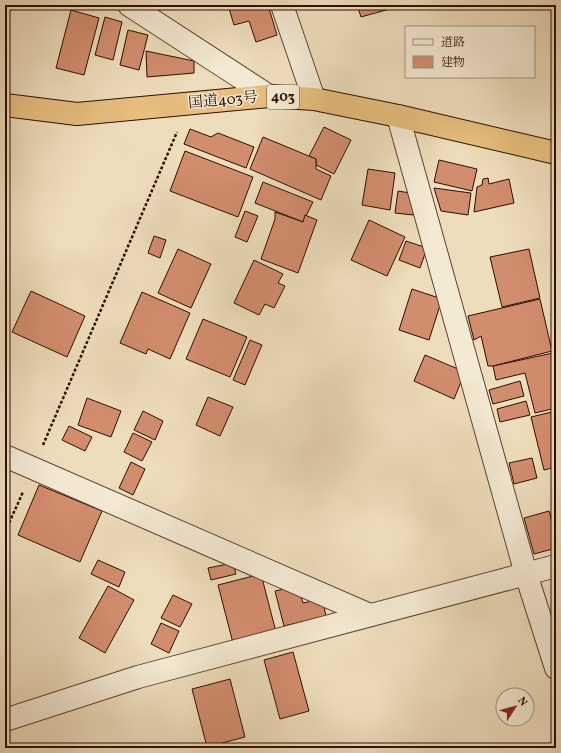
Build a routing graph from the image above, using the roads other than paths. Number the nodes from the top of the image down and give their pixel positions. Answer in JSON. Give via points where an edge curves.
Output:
{"nodes":[{"id":1,"x":129,"y":5,"type":"edge"},
{"id":2,"x":282,"y":5,"type":"edge"},
{"id":3,"x":269,"y":96,"type":"junction"},
{"id":4,"x":314,"y":98,"type":"junction"},
{"id":5,"x":5,"y":105,"type":"edge"},
{"id":6,"x":398,"y":116,"type":"junction"},
{"id":7,"x":556,"y":153,"type":"edge"},
{"id":8,"x":5,"y":456,"type":"edge"},
{"id":9,"x":556,"y":566,"type":"edge"},
{"id":10,"x":526,"y":574,"type":"junction"},
{"id":11,"x":370,"y":615,"type":"junction"},
{"id":12,"x":556,"y":668,"type":"edge"},
{"id":13,"x":5,"y":720,"type":"edge"}],
"edges":[{"from":1,"to":3,"type":"street"},
{"from":2,"to":4,"type":"street"},
{"from":3,"to":4,"type":"highway","name":"国道403号","number":"403"},
{"from":3,"to":5,"type":"highway","name":"国道403号","number":"403","via":[[77,114]]},
{"from":4,"to":6,"type":"highway","name":"国道403号","number":"403"},
{"from":6,"to":7,"type":"highway","name":"国道403号","number":"403"},
{"from":6,"to":10,"type":"street"},
{"from":8,"to":11,"type":"street"},
{"from":9,"to":10,"type":"street"},
{"from":10,"to":11,"type":"street"},
{"from":10,"to":12,"type":"street"},
{"from":11,"to":13,"type":"street","via":[[138,677]]}]}
